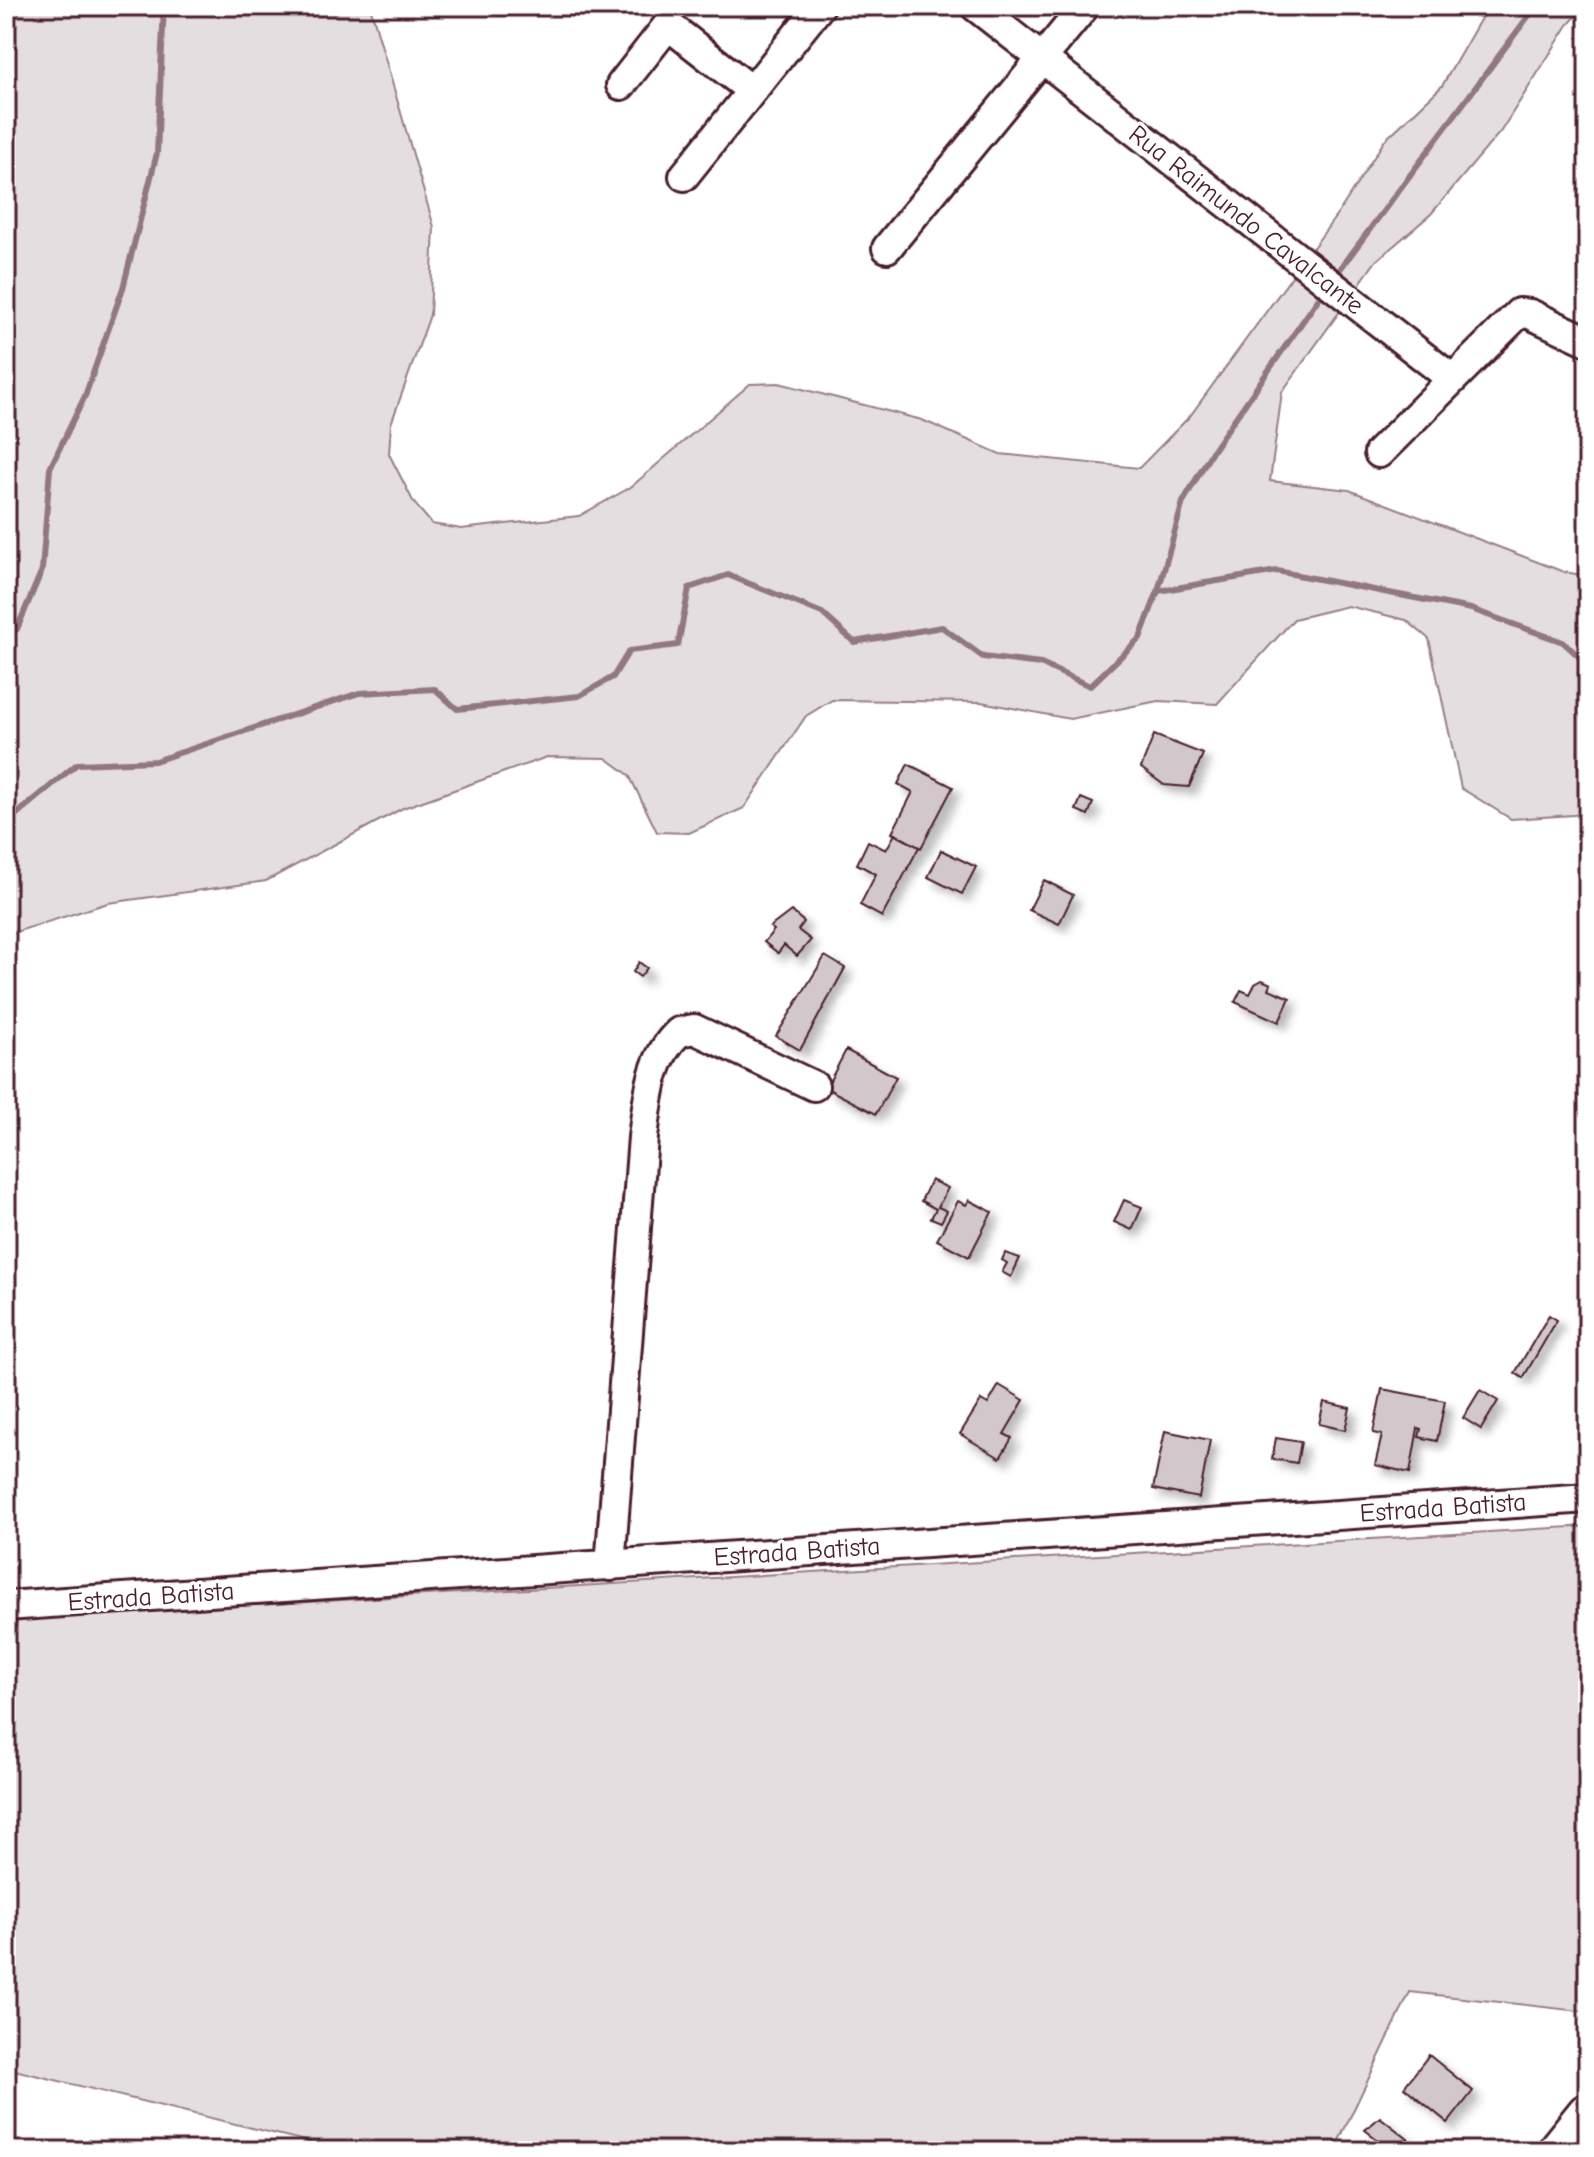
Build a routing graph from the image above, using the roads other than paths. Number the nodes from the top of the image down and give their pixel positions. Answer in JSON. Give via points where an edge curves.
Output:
{"nodes":[{"id":1,"x":820,"y":6,"type":"edge"},
{"id":2,"x":975,"y":6,"type":"edge"},
{"id":3,"x":1085,"y":6,"type":"edge"},
{"id":4,"x":1041,"y":59,"type":"junction"},
{"id":5,"x":621,"y":85,"type":"dead end"},
{"id":6,"x":751,"y":90,"type":"junction"},
{"id":7,"x":684,"y":176,"type":"dead end"},
{"id":8,"x":887,"y":248,"type":"dead end"},
{"id":9,"x":1588,"y":341,"type":"edge"},
{"id":10,"x":1452,"y":379,"type":"junction"},
{"id":11,"x":1379,"y":453,"type":"dead end"},
{"id":12,"x":814,"y":1086,"type":"dead end"},
{"id":13,"x":1588,"y":1498,"type":"edge"},
{"id":14,"x":610,"y":1566,"type":"junction"},
{"id":15,"x":6,"y":1606,"type":"edge"},
{"id":16,"x":1588,"y":2115,"type":"edge"},
{"id":17,"x":1559,"y":2151,"type":"edge"}],
"edges":[{"from":1,"to":6,"type":"street"},
{"from":2,"to":4,"type":"street","name":"Rua Raimundo Cavalcante"},
{"from":3,"to":4,"type":"street"},
{"from":4,"to":8,"type":"street"},
{"from":4,"to":10,"type":"street","name":"Rua Raimundo Cavalcante"},
{"from":5,"to":6,"type":"street","via":[[668,25]]},
{"from":6,"to":7,"type":"street"},
{"from":9,"to":10,"type":"street","via":[[1519,313]]},
{"from":10,"to":11,"type":"street"},
{"from":12,"to":14,"type":"street","via":[[689,1028],[675,1035],[654,1074],[643,1137]]},
{"from":13,"to":14,"type":"street","name":"Estrada Batista"},
{"from":14,"to":15,"type":"street","name":"Estrada Batista"},
{"from":16,"to":17,"type":"highway"}]}
